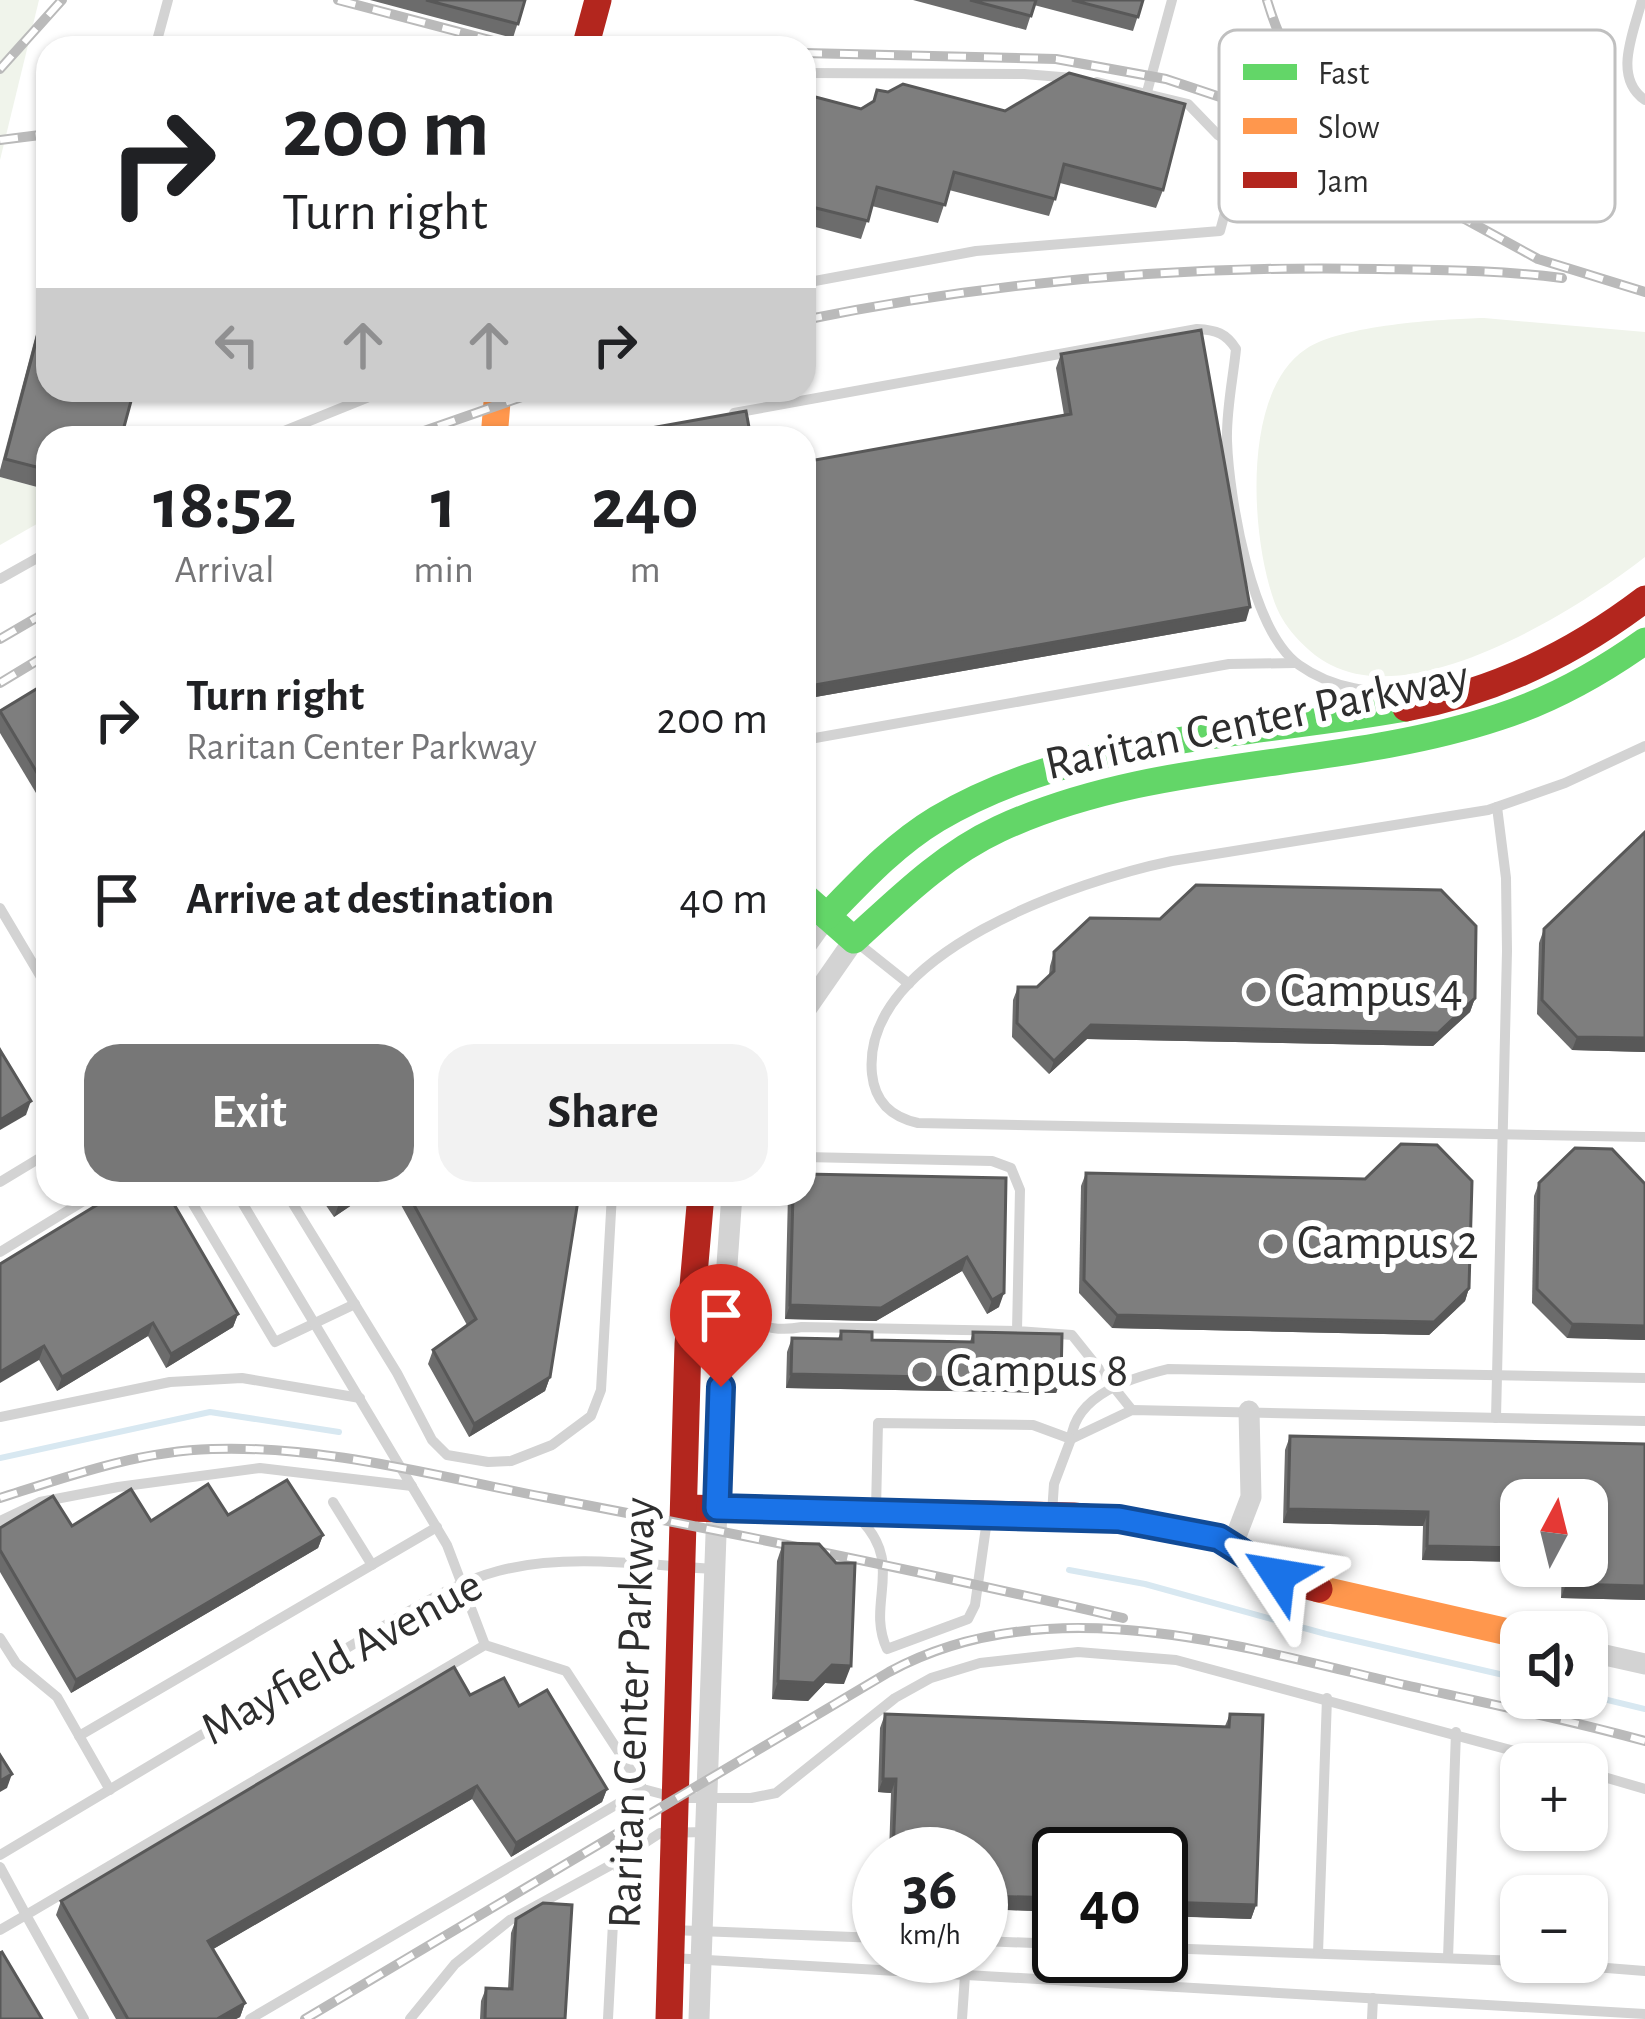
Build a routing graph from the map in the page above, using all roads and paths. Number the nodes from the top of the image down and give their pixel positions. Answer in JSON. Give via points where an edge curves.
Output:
{"nodes":[{"id":1,"x":168,"y":0,"type":"edge"},
{"id":2,"x":598,"y":0,"type":"edge"},
{"id":3,"x":1172,"y":0,"type":"edge"},
{"id":4,"x":1642,"y":0,"type":"edge"},
{"id":5,"x":158,"y":36,"type":"edge"},
{"id":6,"x":588,"y":36,"type":"edge"},
{"id":7,"x":816,"y":74,"type":"edge"},
{"id":8,"x":1147,"y":92,"type":"junction"},
{"id":9,"x":1645,"y":100,"type":"edge"},
{"id":10,"x":1219,"y":136,"type":"edge"},
{"id":11,"x":1222,"y":222,"type":"edge"},
{"id":12,"x":816,"y":281,"type":"edge"},
{"id":13,"x":816,"y":398,"type":"edge"},
{"id":14,"x":356,"y":402,"type":"edge"},
{"id":15,"x":794,"y":402,"type":"edge"},
{"id":16,"x":728,"y":414,"type":"edge"},
{"id":17,"x":297,"y":426,"type":"edge"},
{"id":18,"x":36,"y":559,"type":"edge"},
{"id":19,"x":0,"y":579,"type":"edge"},
{"id":20,"x":1645,"y":598,"type":"edge"},
{"id":21,"x":1645,"y":641,"type":"edge"},
{"id":22,"x":1645,"y":656,"type":"edge"},
{"id":23,"x":1295,"y":663,"type":"junction"},
{"id":24,"x":1600,"y":672,"type":"junction"},
{"id":25,"x":1456,"y":697,"type":"junction"},
{"id":26,"x":816,"y":738,"type":"edge"},
{"id":27,"x":1645,"y":746,"type":"edge"},
{"id":28,"x":1497,"y":807,"type":"junction"},
{"id":29,"x":816,"y":906,"type":"edge"},
{"id":30,"x":0,"y":908,"type":"edge"},
{"id":31,"x":827,"y":916,"type":"junction"},
{"id":32,"x":816,"y":931,"type":"edge"},
{"id":33,"x":854,"y":940,"type":"junction"},
{"id":34,"x":36,"y":968,"type":"edge"},
{"id":35,"x":909,"y":983,"type":"junction"},
{"id":36,"x":816,"y":995,"type":"edge"},
{"id":37,"x":1502,"y":1134,"type":"junction"},
{"id":38,"x":1645,"y":1137,"type":"edge"},
{"id":39,"x":816,"y":1157,"type":"edge"},
{"id":40,"x":36,"y":1160,"type":"edge"},
{"id":41,"x":0,"y":1182,"type":"edge"},
{"id":42,"x":75,"y":1206,"type":"edge"},
{"id":43,"x":194,"y":1206,"type":"edge"},
{"id":44,"x":244,"y":1206,"type":"edge"},
{"id":45,"x":294,"y":1206,"type":"edge"},
{"id":46,"x":611,"y":1206,"type":"edge"},
{"id":47,"x":699,"y":1206,"type":"edge"},
{"id":48,"x":731,"y":1206,"type":"edge"},
{"id":49,"x":0,"y":1252,"type":"edge"},
{"id":50,"x":725,"y":1274,"type":"junction"},
{"id":51,"x":355,"y":1304,"type":"junction"},
{"id":52,"x":316,"y":1324,"type":"junction"},
{"id":53,"x":1017,"y":1331,"type":"junction"},
{"id":54,"x":1497,"y":1375,"type":"junction"},
{"id":55,"x":1645,"y":1378,"type":"edge"},
{"id":56,"x":1114,"y":1388,"type":"junction"},
{"id":57,"x":360,"y":1398,"type":"junction"},
{"id":58,"x":1132,"y":1410,"type":"junction"},
{"id":59,"x":1249,"y":1412,"type":"junction"},
{"id":60,"x":0,"y":1418,"type":"edge"},
{"id":61,"x":1496,"y":1418,"type":"junction"},
{"id":62,"x":1645,"y":1421,"type":"edge"},
{"id":63,"x":1071,"y":1439,"type":"junction"},
{"id":64,"x":412,"y":1486,"type":"junction"},
{"id":65,"x":333,"y":1502,"type":"dead end"},
{"id":66,"x":685,"y":1508,"type":"junction"},
{"id":67,"x":717,"y":1508,"type":"junction"},
{"id":68,"x":863,"y":1512,"type":"junction"},
{"id":69,"x":987,"y":1514,"type":"junction"},
{"id":70,"x":1052,"y":1516,"type":"junction"},
{"id":71,"x":0,"y":1521,"type":"edge"},
{"id":72,"x":437,"y":1527,"type":"junction"},
{"id":73,"x":1233,"y":1544,"type":"junction"},
{"id":74,"x":372,"y":1565,"type":"junction"},
{"id":75,"x":684,"y":1567,"type":"junction"},
{"id":76,"x":714,"y":1568,"type":"junction"},
{"id":77,"x":463,"y":1583,"type":"junction"},
{"id":78,"x":1500,"y":1631,"type":"edge"},
{"id":79,"x":0,"y":1638,"type":"edge"},
{"id":80,"x":485,"y":1645,"type":"junction"},
{"id":81,"x":1608,"y":1656,"type":"edge"},
{"id":82,"x":1645,"y":1664,"type":"edge"},
{"id":83,"x":1327,"y":1698,"type":"junction"},
{"id":84,"x":1456,"y":1732,"type":"junction"},
{"id":85,"x":79,"y":1736,"type":"junction"},
{"id":86,"x":1500,"y":1745,"type":"edge"},
{"id":87,"x":1608,"y":1779,"type":"edge"},
{"id":88,"x":643,"y":1789,"type":"junction"},
{"id":89,"x":110,"y":1790,"type":"junction"},
{"id":90,"x":1645,"y":1790,"type":"edge"},
{"id":91,"x":706,"y":1796,"type":"junction"},
{"id":92,"x":676,"y":1798,"type":"junction"},
{"id":93,"x":676,"y":1831,"type":"junction"},
{"id":94,"x":706,"y":1832,"type":"junction"},
{"id":95,"x":0,"y":1855,"type":"edge"},
{"id":96,"x":616,"y":1862,"type":"junction"},
{"id":97,"x":0,"y":1867,"type":"edge"},
{"id":98,"x":26,"y":1915,"type":"junction"},
{"id":99,"x":0,"y":1930,"type":"edge"},
{"id":100,"x":702,"y":1931,"type":"junction"},
{"id":101,"x":852,"y":1937,"type":"edge"},
{"id":102,"x":672,"y":1944,"type":"junction"},
{"id":103,"x":1188,"y":1949,"type":"edge"},
{"id":104,"x":1318,"y":1953,"type":"junction"},
{"id":105,"x":1448,"y":1958,"type":"junction"},
{"id":106,"x":701,"y":1959,"type":"junction"},
{"id":107,"x":1500,"y":1960,"type":"edge"},
{"id":108,"x":852,"y":1968,"type":"edge"},
{"id":109,"x":1608,"y":1968,"type":"edge"},
{"id":110,"x":1645,"y":1971,"type":"edge"},
{"id":111,"x":1008,"y":1977,"type":"edge"},
{"id":112,"x":964,"y":1983,"type":"edge"},
{"id":113,"x":1373,"y":1998,"type":"junction"},
{"id":114,"x":1645,"y":2014,"type":"edge"},
{"id":115,"x":85,"y":2019,"type":"edge"},
{"id":116,"x":250,"y":2019,"type":"edge"},
{"id":117,"x":410,"y":2019,"type":"edge"},
{"id":118,"x":608,"y":2019,"type":"edge"},
{"id":119,"x":669,"y":2019,"type":"edge"},
{"id":120,"x":699,"y":2019,"type":"edge"},
{"id":121,"x":962,"y":2019,"type":"edge"},
{"id":122,"x":1372,"y":2019,"type":"edge"}],
"edges":[{"from":1,"to":5,"type":"lane"},
{"from":2,"to":6,"type":"street"},
{"from":3,"to":8,"type":"lane"},
{"from":4,"to":9,"type":"lane","via":[[1627,70]]},
{"from":7,"to":8,"type":"lane","via":[[1024,74]]},
{"from":8,"to":10,"type":"lane","via":[[1188,104]]},
{"from":11,"to":12,"type":"lane","via":[[1220,231],[976,251]]},
{"from":13,"to":23,"type":"lane","via":[[1197,329],[1229,337],[1236,349],[1229,462],[1255,599]]},
{"from":14,"to":17,"type":"lane"},
{"from":15,"to":16,"type":"lane"},
{"from":18,"to":19,"type":"lane"},
{"from":20,"to":25,"type":"street","name":"Raritan Center Parkway","via":[[1559,656]]},
{"from":21,"to":24,"type":"street","name":"Raritan Center Parkway"},
{"from":22,"to":24,"type":"street"},
{"from":23,"to":25,"type":"lane","via":[[1349,689]]},
{"from":23,"to":26,"type":"lane","via":[[1229,664]]},
{"from":24,"to":33,"type":"street","name":"Raritan Center Parkway","via":[[1447,732],[1120,785],[1054,805],[951,856]]},
{"from":25,"to":31,"type":"street","name":"Raritan Center Parkway","via":[[1112,752],[1032,773],[918,833]]},
{"from":27,"to":28,"type":"lane"},
{"from":28,"to":35,"type":"lane","via":[[1123,873],[990,926]]},
{"from":28,"to":37,"type":"lane","via":[[1507,951]]},
{"from":29,"to":31,"type":"street"},
{"from":30,"to":34,"type":"lane"},
{"from":31,"to":32,"type":"street","name":"Raritan Center Parkway"},
{"from":31,"to":33,"type":"street"},
{"from":33,"to":35,"type":"lane"},
{"from":33,"to":36,"type":"street","name":"Raritan Center Parkway"},
{"from":35,"to":37,"type":"lane","via":[[876,1036],[871,1062],[880,1102],[909,1121]]},
{"from":37,"to":38,"type":"lane"},
{"from":37,"to":54,"type":"lane"},
{"from":39,"to":53,"type":"lane","via":[[1011,1168],[1020,1190]]},
{"from":40,"to":41,"type":"lane"},
{"from":42,"to":49,"type":"lane"},
{"from":43,"to":52,"type":"lane","via":[[275,1342]]},
{"from":44,"to":52,"type":"lane"},
{"from":45,"to":51,"type":"lane"},
{"from":46,"to":51,"type":"lane","via":[[601,1390],[591,1416],[511,1461],[447,1455],[432,1440]]},
{"from":47,"to":66,"type":"street","name":"Raritan Center Parkway"},
{"from":48,"to":50,"type":"street","name":"Raritan Center Parkway"},
{"from":50,"to":53,"type":"lane","via":[[740,1310],[775,1331]]},
{"from":50,"to":67,"type":"street","name":"Raritan Center Parkway"},
{"from":51,"to":52,"type":"lane"},
{"from":52,"to":57,"type":"lane"},
{"from":53,"to":56,"type":"lane","via":[[1072,1335]]},
{"from":54,"to":55,"type":"lane"},
{"from":54,"to":56,"type":"lane","via":[[1168,1369]]},
{"from":54,"to":61,"type":"lane"},
{"from":56,"to":58,"type":"lane"},
{"from":56,"to":63,"type":"lane","via":[[1079,1417]]},
{"from":57,"to":60,"type":"lane","via":[[242,1378],[170,1382]]},
{"from":57,"to":64,"type":"lane"},
{"from":58,"to":59,"type":"lane"},
{"from":58,"to":63,"type":"lane"},
{"from":59,"to":61,"type":"lane"},
{"from":59,"to":73,"type":"street","via":[[1251,1497]]},
{"from":61,"to":62,"type":"lane"},
{"from":63,"to":68,"type":"lane","via":[[1033,1425],[878,1423]]},
{"from":63,"to":70,"type":"lane"},
{"from":64,"to":71,"type":"lane","via":[[260,1468],[40,1502]]},
{"from":64,"to":72,"type":"lane"},
{"from":65,"to":74,"type":"lane"},
{"from":66,"to":67,"type":"street"},
{"from":66,"to":75,"type":"street","name":"Raritan Center Parkway"},
{"from":67,"to":68,"type":"street"},
{"from":67,"to":76,"type":"street","name":"Raritan Center Parkway"},
{"from":68,"to":69,"type":"street"},
{"from":68,"to":69,"type":"lane","via":[[882,1552],[887,1649],[968,1619]]},
{"from":69,"to":70,"type":"street"},
{"from":70,"to":73,"type":"street","via":[[1158,1525]]},
{"from":72,"to":74,"type":"lane"},
{"from":72,"to":77,"type":"lane"},
{"from":73,"to":78,"type":"street","via":[[1295,1583]]},
{"from":74,"to":85,"type":"lane"},
{"from":75,"to":76,"type":"lane","name":"Mayfield Avenue"},
{"from":75,"to":77,"type":"lane","name":"Mayfield Avenue","via":[[540,1564]]},
{"from":75,"to":92,"type":"street","name":"Raritan Center Parkway"},
{"from":76,"to":91,"type":"street","name":"Raritan Center Parkway"},
{"from":77,"to":80,"type":"lane"},
{"from":77,"to":89,"type":"lane","name":"Mayfield Avenue"},
{"from":79,"to":85,"type":"lane","via":[[57,1697]]},
{"from":80,"to":88,"type":"lane","via":[[566,1671]]},
{"from":80,"to":98,"type":"lane"},
{"from":81,"to":82,"type":"street"},
{"from":83,"to":84,"type":"lane"},
{"from":83,"to":91,"type":"lane","via":[[1144,1654],[1011,1657],[913,1687],[776,1793]]},
{"from":83,"to":104,"type":"lane"},
{"from":84,"to":86,"type":"lane"},
{"from":84,"to":105,"type":"lane"},
{"from":85,"to":89,"type":"lane"},
{"from":87,"to":90,"type":"lane"},
{"from":88,"to":92,"type":"lane"},
{"from":88,"to":116,"type":"lane"},
{"from":89,"to":95,"type":"lane","name":"Mayfield Avenue"},
{"from":91,"to":92,"type":"lane"},
{"from":91,"to":94,"type":"street","name":"Raritan Center Parkway"},
{"from":92,"to":93,"type":"street","name":"Raritan Center Parkway"},
{"from":93,"to":94,"type":"lane"},
{"from":93,"to":96,"type":"lane"},
{"from":93,"to":102,"type":"street","name":"Raritan Center Parkway"},
{"from":94,"to":100,"type":"street","name":"Raritan Center Parkway"},
{"from":96,"to":117,"type":"lane","via":[[483,1939]]},
{"from":96,"to":118,"type":"lane","via":[[627,1894],[614,1924]]},
{"from":97,"to":98,"type":"lane"},
{"from":98,"to":99,"type":"lane"},
{"from":98,"to":115,"type":"lane"},
{"from":100,"to":101,"type":"lane"},
{"from":100,"to":102,"type":"lane"},
{"from":100,"to":106,"type":"street","name":"Raritan Center Parkway"},
{"from":102,"to":106,"type":"lane"},
{"from":102,"to":119,"type":"street","name":"Raritan Center Parkway"},
{"from":103,"to":104,"type":"lane"},
{"from":104,"to":105,"type":"lane"},
{"from":105,"to":107,"type":"lane"},
{"from":106,"to":108,"type":"lane"},
{"from":106,"to":120,"type":"street","name":"Raritan Center Parkway"},
{"from":109,"to":110,"type":"lane"},
{"from":111,"to":113,"type":"lane"},
{"from":112,"to":121,"type":"lane"},
{"from":113,"to":114,"type":"lane"},
{"from":113,"to":122,"type":"lane"}]}
